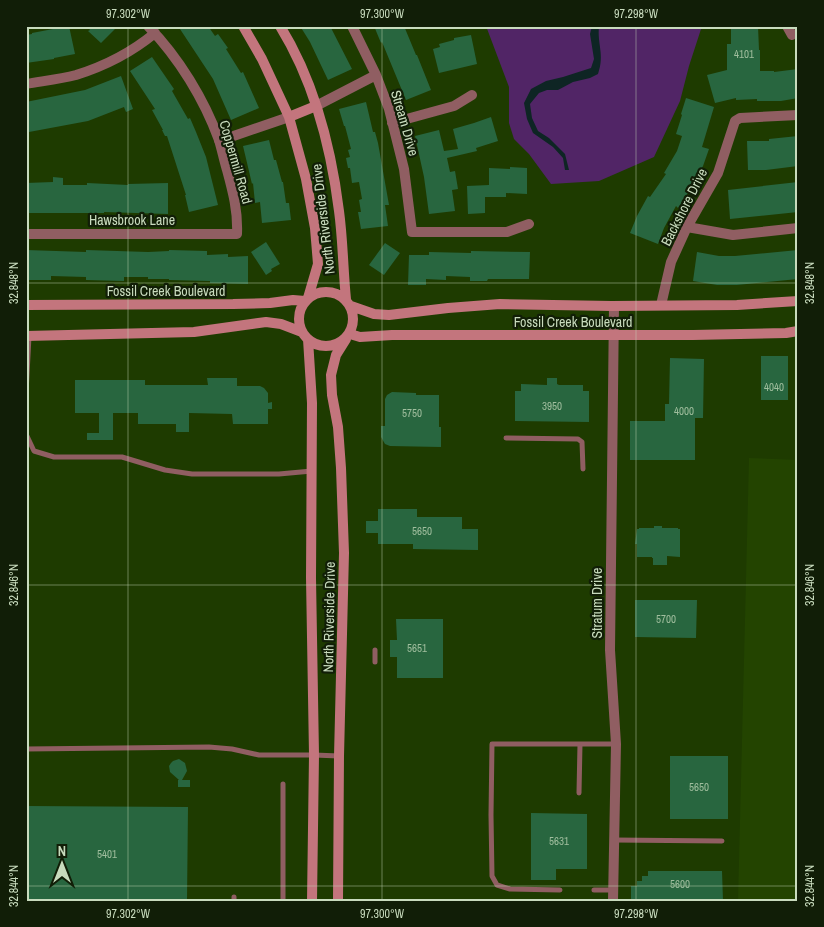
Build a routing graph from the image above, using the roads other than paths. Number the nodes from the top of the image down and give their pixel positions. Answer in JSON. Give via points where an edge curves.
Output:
{"nodes":[{"id":1,"x":242,"y":26,"type":"edge"},
{"id":2,"x":280,"y":26,"type":"edge"},
{"id":3,"x":352,"y":26,"type":"edge"},
{"id":4,"x":152,"y":30,"type":"edge"},
{"id":5,"x":376,"y":75,"type":"junction"},
{"id":6,"x":26,"y":84,"type":"edge"},
{"id":7,"x":472,"y":95,"type":"dead end"},
{"id":8,"x":316,"y":106,"type":"junction"},
{"id":9,"x":798,"y":115,"type":"edge"},
{"id":10,"x":289,"y":117,"type":"junction"},
{"id":11,"x":392,"y":123,"type":"junction"},
{"id":12,"x":219,"y":141,"type":"junction"},
{"id":13,"x":529,"y":224,"type":"dead end"},
{"id":14,"x":687,"y":227,"type":"junction"},
{"id":15,"x":798,"y":228,"type":"edge"},
{"id":16,"x":26,"y":234,"type":"edge"},
{"id":17,"x":237,"y":234,"type":"joint"},
{"id":18,"x":306,"y":300,"type":"junction"},
{"id":19,"x":798,"y":300,"type":"edge"},
{"id":20,"x":348,"y":303,"type":"junction"},
{"id":21,"x":26,"y":305,"type":"edge"},
{"id":22,"x":660,"y":305,"type":"junction"},
{"id":23,"x":614,"y":306,"type":"junction"},
{"id":24,"x":798,"y":331,"type":"edge"},
{"id":25,"x":614,"y":335,"type":"junction"},
{"id":26,"x":28,"y":336,"type":"edge"},
{"id":27,"x":305,"y":336,"type":"junction"},
{"id":28,"x":348,"y":336,"type":"junction"},
{"id":29,"x":26,"y":393,"type":"edge"},
{"id":30,"x":26,"y":434,"type":"edge"},
{"id":31,"x":506,"y":438,"type":"dead end"},
{"id":32,"x":312,"y":470,"type":"junction"},
{"id":33,"x":583,"y":470,"type":"dead end"},
{"id":34,"x":375,"y":650,"type":"dead end"},
{"id":35,"x":375,"y":662,"type":"dead end"},
{"id":36,"x":580,"y":744,"type":"junction"},
{"id":37,"x":616,"y":744,"type":"junction"},
{"id":38,"x":26,"y":748,"type":"edge"},
{"id":39,"x":314,"y":754,"type":"junction"},
{"id":40,"x":339,"y":756,"type":"junction"},
{"id":41,"x":283,"y":784,"type":"dead end"},
{"id":42,"x":579,"y":793,"type":"dead end"},
{"id":43,"x":614,"y":840,"type":"junction"},
{"id":44,"x":722,"y":841,"type":"dead end"},
{"id":45,"x":560,"y":890,"type":"dead end"},
{"id":46,"x":594,"y":890,"type":"dead end"},
{"id":47,"x":613,"y":896,"type":"edge"},
{"id":48,"x":283,"y":901,"type":"edge"},
{"id":49,"x":312,"y":901,"type":"edge"},
{"id":50,"x":338,"y":901,"type":"edge"}],
"edges":[{"from":1,"to":10,"type":"main road","name":"North Riverside Drive","via":[[262,59]]},
{"from":2,"to":8,"type":"main road","name":"North Riverside Drive"},
{"from":3,"to":5,"type":"street","name":"Stream Drive"},
{"from":4,"to":6,"type":"street","via":[[140,45],[90,70]]},
{"from":4,"to":12,"type":"street","name":"Coppermill Road","via":[[193,87]]},
{"from":5,"to":8,"type":"street"},
{"from":5,"to":11,"type":"street","name":"Stream Drive"},
{"from":7,"to":11,"type":"street","via":[[454,106]]},
{"from":8,"to":10,"type":"main road"},
{"from":8,"to":20,"type":"main road","name":"North Riverside Drive","via":[[331,160]]},
{"from":9,"to":14,"type":"street","name":"Backshore Drive","via":[[740,118],[735,121],[718,173]]},
{"from":10,"to":12,"type":"street"},
{"from":10,"to":18,"type":"main road","name":"North Riverside Drive","via":[[315,228],[318,264]]},
{"from":11,"to":13,"type":"street","name":"Stream Drive","via":[[404,169],[412,232],[506,232]]},
{"from":12,"to":17,"type":"street","name":"Coppermill Road","via":[[238,219]]},
{"from":14,"to":15,"type":"street","via":[[733,235]]},
{"from":14,"to":22,"type":"street","name":"Backshore Drive","via":[[672,262]]},
{"from":16,"to":17,"type":"street","name":"Hawsbrook Lane"},
{"from":18,"to":20,"type":"main road","via":[[315,294],[331,292],[339,294]]},
{"from":18,"to":21,"type":"main road","name":"Fossil Creek Boulevard","via":[[233,304]]},
{"from":18,"to":27,"type":"main road","via":[[299,313]]},
{"from":19,"to":22,"type":"main road","name":"Fossil Creek Boulevard"},
{"from":20,"to":23,"type":"main road","name":"Fossil Creek Boulevard","via":[[374,314],[389,315],[500,304]]},
{"from":20,"to":28,"type":"main road","via":[[354,320]]},
{"from":22,"to":23,"type":"main road","name":"Fossil Creek Boulevard"},
{"from":23,"to":25,"type":"street","name":"Stratum Drive"},
{"from":24,"to":25,"type":"main road","name":"Fossil Creek Boulevard"},
{"from":25,"to":28,"type":"main road","name":"Fossil Creek Boulevard"},
{"from":25,"to":37,"type":"street","name":"Stratum Drive","via":[[610,650]]},
{"from":26,"to":27,"type":"main road","via":[[194,332],[266,322],[281,324]]},
{"from":26,"to":29,"type":"lane"},
{"from":27,"to":28,"type":"main road","via":[[322,346],[339,344]]},
{"from":27,"to":32,"type":"main road","name":"North Riverside Drive","via":[[312,403]]},
{"from":28,"to":40,"type":"main road","name":"North Riverside Drive","via":[[336,355],[331,376],[338,427],[344,553]]},
{"from":30,"to":32,"type":"lane","via":[[34,450],[54,456],[122,457],[192,474],[279,474]]},
{"from":31,"to":33,"type":"lane","via":[[578,439],[582,442]]},
{"from":32,"to":39,"type":"main road","name":"North Riverside Drive"},
{"from":34,"to":35,"type":"lane"},
{"from":36,"to":37,"type":"lane"},
{"from":36,"to":42,"type":"lane"},
{"from":36,"to":45,"type":"lane","via":[[492,744],[492,876],[497,885],[510,889]]},
{"from":37,"to":43,"type":"street","name":"Stratum Drive"},
{"from":38,"to":39,"type":"lane","via":[[208,748],[259,755]]},
{"from":39,"to":40,"type":"lane"},
{"from":39,"to":49,"type":"main road","name":"North Riverside Drive"},
{"from":40,"to":50,"type":"main road","name":"North Riverside Drive"},
{"from":41,"to":48,"type":"lane"},
{"from":43,"to":44,"type":"lane"},
{"from":43,"to":47,"type":"street","name":"Stratum Drive"},
{"from":46,"to":47,"type":"lane"}]}
